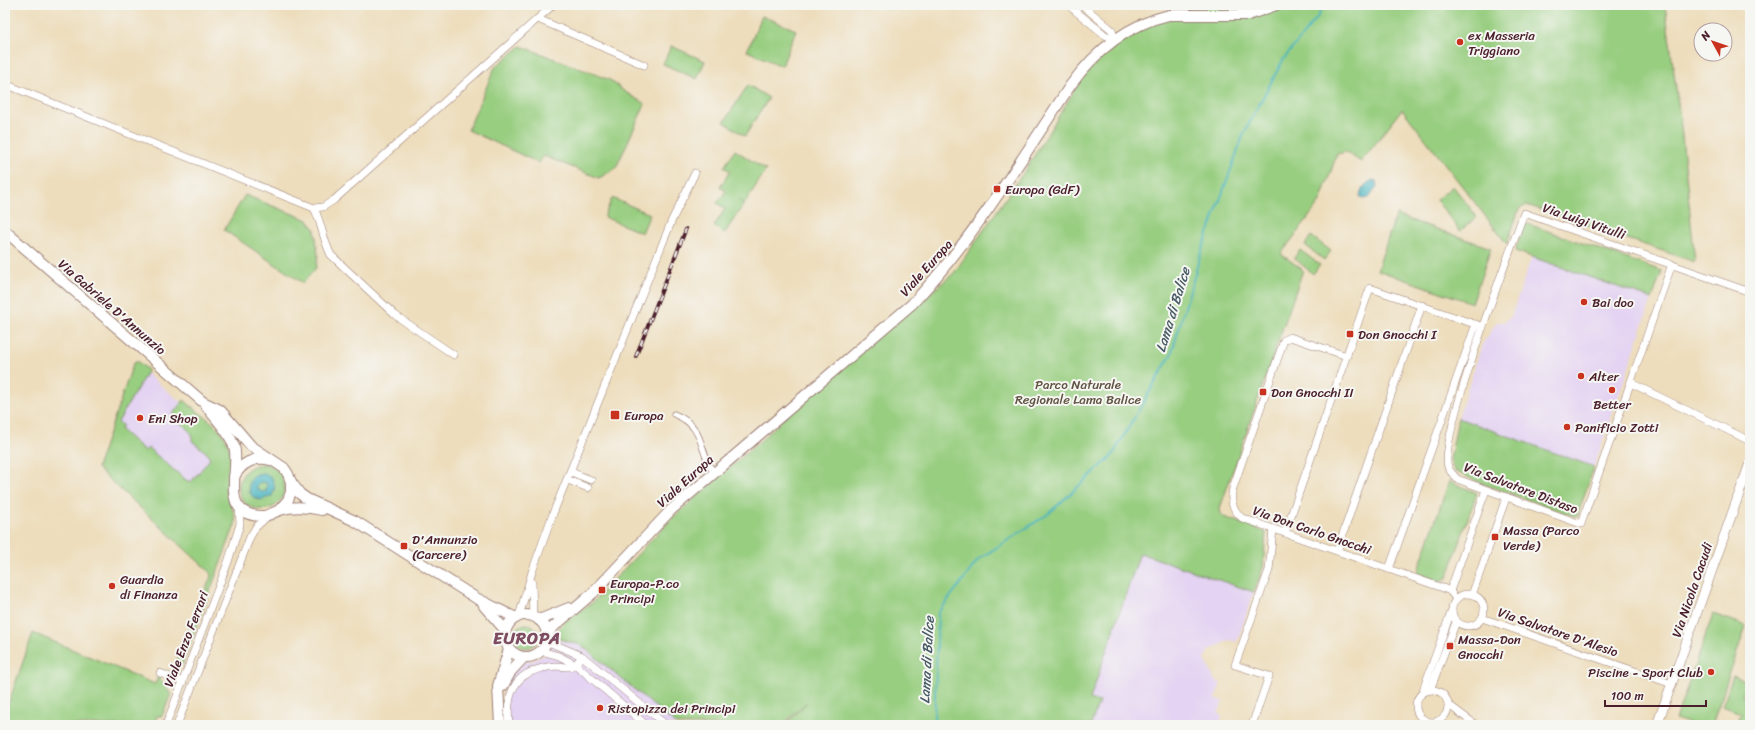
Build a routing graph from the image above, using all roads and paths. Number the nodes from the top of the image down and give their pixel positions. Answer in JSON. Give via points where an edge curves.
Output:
{"nodes":[{"id":1,"x":553,"y":5,"type":"edge"},
{"id":2,"x":1068,"y":5,"type":"edge"},
{"id":3,"x":1082,"y":5,"type":"edge"},
{"id":4,"x":1276,"y":5,"type":"edge"},
{"id":5,"x":538,"y":19,"type":"junction"},
{"id":6,"x":1114,"y":39,"type":"junction"},
{"id":7,"x":644,"y":65,"type":"dead end"},
{"id":8,"x":5,"y":84,"type":"edge"},
{"id":9,"x":695,"y":173,"type":"dead end"},
{"id":10,"x":314,"y":208,"type":"junction"},
{"id":11,"x":5,"y":231,"type":"edge"},
{"id":12,"x":1672,"y":264,"type":"junction"},
{"id":13,"x":1750,"y":292,"type":"edge"},
{"id":14,"x":1422,"y":305,"type":"junction"},
{"id":15,"x":1480,"y":325,"type":"junction"},
{"id":16,"x":454,"y":355,"type":"dead end"},
{"id":17,"x":1347,"y":356,"type":"junction"},
{"id":18,"x":1630,"y":383,"type":"junction"},
{"id":19,"x":203,"y":402,"type":"junction"},
{"id":20,"x":674,"y":414,"type":"dead end"},
{"id":21,"x":1750,"y":441,"type":"edge"},
{"id":22,"x":272,"y":461,"type":"junction"},
{"id":23,"x":1750,"y":464,"type":"edge"},
{"id":24,"x":570,"y":472,"type":"junction"},
{"id":25,"x":714,"y":472,"type":"junction"},
{"id":26,"x":234,"y":478,"type":"junction"},
{"id":27,"x":568,"y":480,"type":"junction"},
{"id":28,"x":591,"y":480,"type":"dead end"},
{"id":29,"x":291,"y":482,"type":"junction"},
{"id":30,"x":588,"y":488,"type":"dead end"},
{"id":31,"x":1486,"y":490,"type":"junction"},
{"id":32,"x":1506,"y":498,"type":"junction"},
{"id":33,"x":239,"y":507,"type":"junction"},
{"id":34,"x":279,"y":510,"type":"junction"},
{"id":35,"x":269,"y":515,"type":"junction"},
{"id":36,"x":346,"y":516,"type":"junction"},
{"id":37,"x":1273,"y":529,"type":"junction"},
{"id":38,"x":1285,"y":533,"type":"junction"},
{"id":39,"x":1337,"y":551,"type":"junction"},
{"id":40,"x":1389,"y":569,"type":"junction"},
{"id":41,"x":532,"y":572,"type":"junction"},
{"id":42,"x":1450,"y":591,"type":"junction"},
{"id":43,"x":593,"y":593,"type":"junction"},
{"id":44,"x":1472,"y":594,"type":"junction"},
{"id":45,"x":476,"y":598,"type":"junction"},
{"id":46,"x":1456,"y":599,"type":"junction"},
{"id":47,"x":1452,"y":612,"type":"junction"},
{"id":48,"x":517,"y":617,"type":"junction"},
{"id":49,"x":536,"y":618,"type":"junction"},
{"id":50,"x":1482,"y":618,"type":"junction"},
{"id":51,"x":1456,"y":622,"type":"junction"},
{"id":52,"x":506,"y":631,"type":"junction"},
{"id":53,"x":547,"y":639,"type":"junction"},
{"id":54,"x":509,"y":649,"type":"junction"},
{"id":55,"x":541,"y":651,"type":"junction"},
{"id":56,"x":582,"y":656,"type":"junction"},
{"id":57,"x":524,"y":657,"type":"junction"},
{"id":58,"x":576,"y":665,"type":"junction"},
{"id":59,"x":160,"y":673,"type":"dead end"},
{"id":60,"x":183,"y":682,"type":"junction"},
{"id":61,"x":1672,"y":684,"type":"junction"},
{"id":62,"x":1430,"y":690,"type":"junction"},
{"id":63,"x":1422,"y":693,"type":"junction"},
{"id":64,"x":499,"y":694,"type":"junction"},
{"id":65,"x":1449,"y":705,"type":"junction"},
{"id":66,"x":650,"y":712,"type":"junction"},
{"id":67,"x":1423,"y":722,"type":"edge"},
{"id":68,"x":644,"y":723,"type":"edge"},
{"id":69,"x":1439,"y":723,"type":"edge"},
{"id":70,"x":166,"y":725,"type":"edge"},
{"id":71,"x":177,"y":725,"type":"edge"},
{"id":72,"x":500,"y":725,"type":"edge"},
{"id":73,"x":509,"y":725,"type":"edge"},
{"id":74,"x":666,"y":725,"type":"edge"},
{"id":75,"x":1252,"y":725,"type":"edge"},
{"id":76,"x":1476,"y":725,"type":"edge"},
{"id":77,"x":1657,"y":725,"type":"edge"}],
"edges":[{"from":1,"to":5,"type":"street"},
{"from":2,"to":6,"type":"street","via":[[1105,35]]},
{"from":3,"to":6,"type":"street","via":[[1112,30]]},
{"from":4,"to":6,"type":"main road","name":"Viale Europa","via":[[1248,15],[1169,15],[1145,22]]},
{"from":5,"to":7,"type":"street"},
{"from":5,"to":10,"type":"street","via":[[334,200],[323,207]]},
{"from":6,"to":25,"type":"main road","name":"Viale Europa","via":[[1083,68],[980,221],[936,278],[906,308]]},
{"from":8,"to":10,"type":"street"},
{"from":9,"to":24,"type":"street","via":[[672,220]]},
{"from":10,"to":16,"type":"street","via":[[331,255],[395,315]]},
{"from":11,"to":19,"type":"main road","name":"Via Gabriele D'Annunzio"},
{"from":12,"to":13,"type":"street","name":"Via Luigi Vitulli"},
{"from":12,"to":15,"type":"street","name":"Via Luigi Vitulli","via":[[1524,213]]},
{"from":12,"to":18,"type":"street","name":"Via Salvatore Distaso"},
{"from":14,"to":15,"type":"street"},
{"from":14,"to":17,"type":"street","via":[[1370,288]]},
{"from":14,"to":39,"type":"street"},
{"from":15,"to":31,"type":"street","name":"Via Salvatore Distaso","via":[[1447,453],[1448,467],[1457,479]]},
{"from":15,"to":40,"type":"street"},
{"from":17,"to":37,"type":"street","name":"Via Don Carlo Gnocchi","via":[[1290,337],[1284,340],[1231,494],[1234,508],[1242,518]]},
{"from":17,"to":38,"type":"street"},
{"from":18,"to":21,"type":"street"},
{"from":18,"to":32,"type":"street","name":"Via Salvatore Distaso","via":[[1581,524]]},
{"from":19,"to":22,"type":"main road","via":[[220,410],[251,446]]},
{"from":19,"to":26,"type":"main road","via":[[230,438],[235,456]]},
{"from":20,"to":25,"type":"street","via":[[683,418],[701,439]]},
{"from":22,"to":26,"type":"main road","via":[[259,459],[246,463]]},
{"from":22,"to":29,"type":"main road","via":[[284,468]]},
{"from":23,"to":61,"type":"street","name":"Via Nicola Cacudi"},
{"from":24,"to":27,"type":"street"},
{"from":24,"to":28,"type":"street"},
{"from":25,"to":43,"type":"main road","name":"Viale Europa","via":[[661,520]]},
{"from":26,"to":33,"type":"main road","via":[[232,490]]},
{"from":27,"to":30,"type":"street"},
{"from":27,"to":41,"type":"street"},
{"from":29,"to":34,"type":"main road","via":[[288,500]]},
{"from":29,"to":36,"type":"main road","via":[[307,499]]},
{"from":31,"to":32,"type":"street","name":"Via Salvatore Distaso"},
{"from":31,"to":42,"type":"street"},
{"from":32,"to":44,"type":"street"},
{"from":33,"to":35,"type":"main road","via":[[251,515]]},
{"from":33,"to":60,"type":"street","name":"Viale Enzo Ferrari","via":[[240,524],[228,562]]},
{"from":34,"to":35,"type":"main road"},
{"from":34,"to":36,"type":"main road","via":[[312,508]]},
{"from":35,"to":71,"type":"street","name":"Viale Enzo Ferrari","via":[[256,527],[238,566]]},
{"from":36,"to":45,"type":"main road"},
{"from":37,"to":38,"type":"street","name":"Via Don Carlo Gnocchi"},
{"from":37,"to":75,"type":"street","via":[[1269,570],[1235,665],[1269,676]]},
{"from":38,"to":39,"type":"street","name":"Via Don Carlo Gnocchi"},
{"from":39,"to":40,"type":"street","name":"Via Don Carlo Gnocchi"},
{"from":40,"to":42,"type":"street","name":"Via Don Carlo Gnocchi"},
{"from":41,"to":48,"type":"street"},
{"from":41,"to":49,"type":"street"},
{"from":42,"to":46,"type":"street"},
{"from":43,"to":49,"type":"main road","name":"Viale Europa","via":[[572,607]]},
{"from":43,"to":53,"type":"main road","name":"Viale Europa","via":[[551,629]]},
{"from":44,"to":46,"type":"street","via":[[1465,594]]},
{"from":44,"to":50,"type":"street","via":[[1482,603]]},
{"from":45,"to":48,"type":"main road"},
{"from":45,"to":52,"type":"main road"},
{"from":46,"to":47,"type":"street"},
{"from":47,"to":51,"type":"street"},
{"from":47,"to":63,"type":"street"},
{"from":48,"to":49,"type":"main road"},
{"from":48,"to":52,"type":"main road"},
{"from":49,"to":53,"type":"main road","via":[[546,631]]},
{"from":50,"to":51,"type":"street","via":[[1470,626]]},
{"from":50,"to":61,"type":"street","name":"Via Salvatore D'Alesio"},
{"from":51,"to":62,"type":"street"},
{"from":52,"to":54,"type":"main road","via":[[505,640]]},
{"from":53,"to":55,"type":"main road"},
{"from":53,"to":56,"type":"street"},
{"from":54,"to":57,"type":"main road"},
{"from":54,"to":64,"type":"main road","via":[[500,680]]},
{"from":55,"to":57,"type":"main road"},
{"from":55,"to":58,"type":"street","via":[[559,656]]},
{"from":56,"to":58,"type":"street"},
{"from":56,"to":66,"type":"street"},
{"from":57,"to":64,"type":"main road","via":[[511,671]]},
{"from":58,"to":68,"type":"street"},
{"from":58,"to":73,"type":"street","via":[[538,669],[521,678],[514,685],[509,700]]},
{"from":59,"to":60,"type":"street"},
{"from":60,"to":70,"type":"street","name":"Viale Enzo Ferrari"},
{"from":61,"to":77,"type":"street","name":"Via Nicola Cacudi"},
{"from":62,"to":63,"type":"street"},
{"from":62,"to":65,"type":"street","via":[[1445,695]]},
{"from":63,"to":67,"type":"street","via":[[1416,707]]},
{"from":64,"to":72,"type":"main road"},
{"from":65,"to":69,"type":"street","via":[[1447,714]]},
{"from":65,"to":76,"type":"street"},
{"from":66,"to":68,"type":"street"},
{"from":66,"to":74,"type":"street"},
{"from":67,"to":69,"type":"street"}]}
